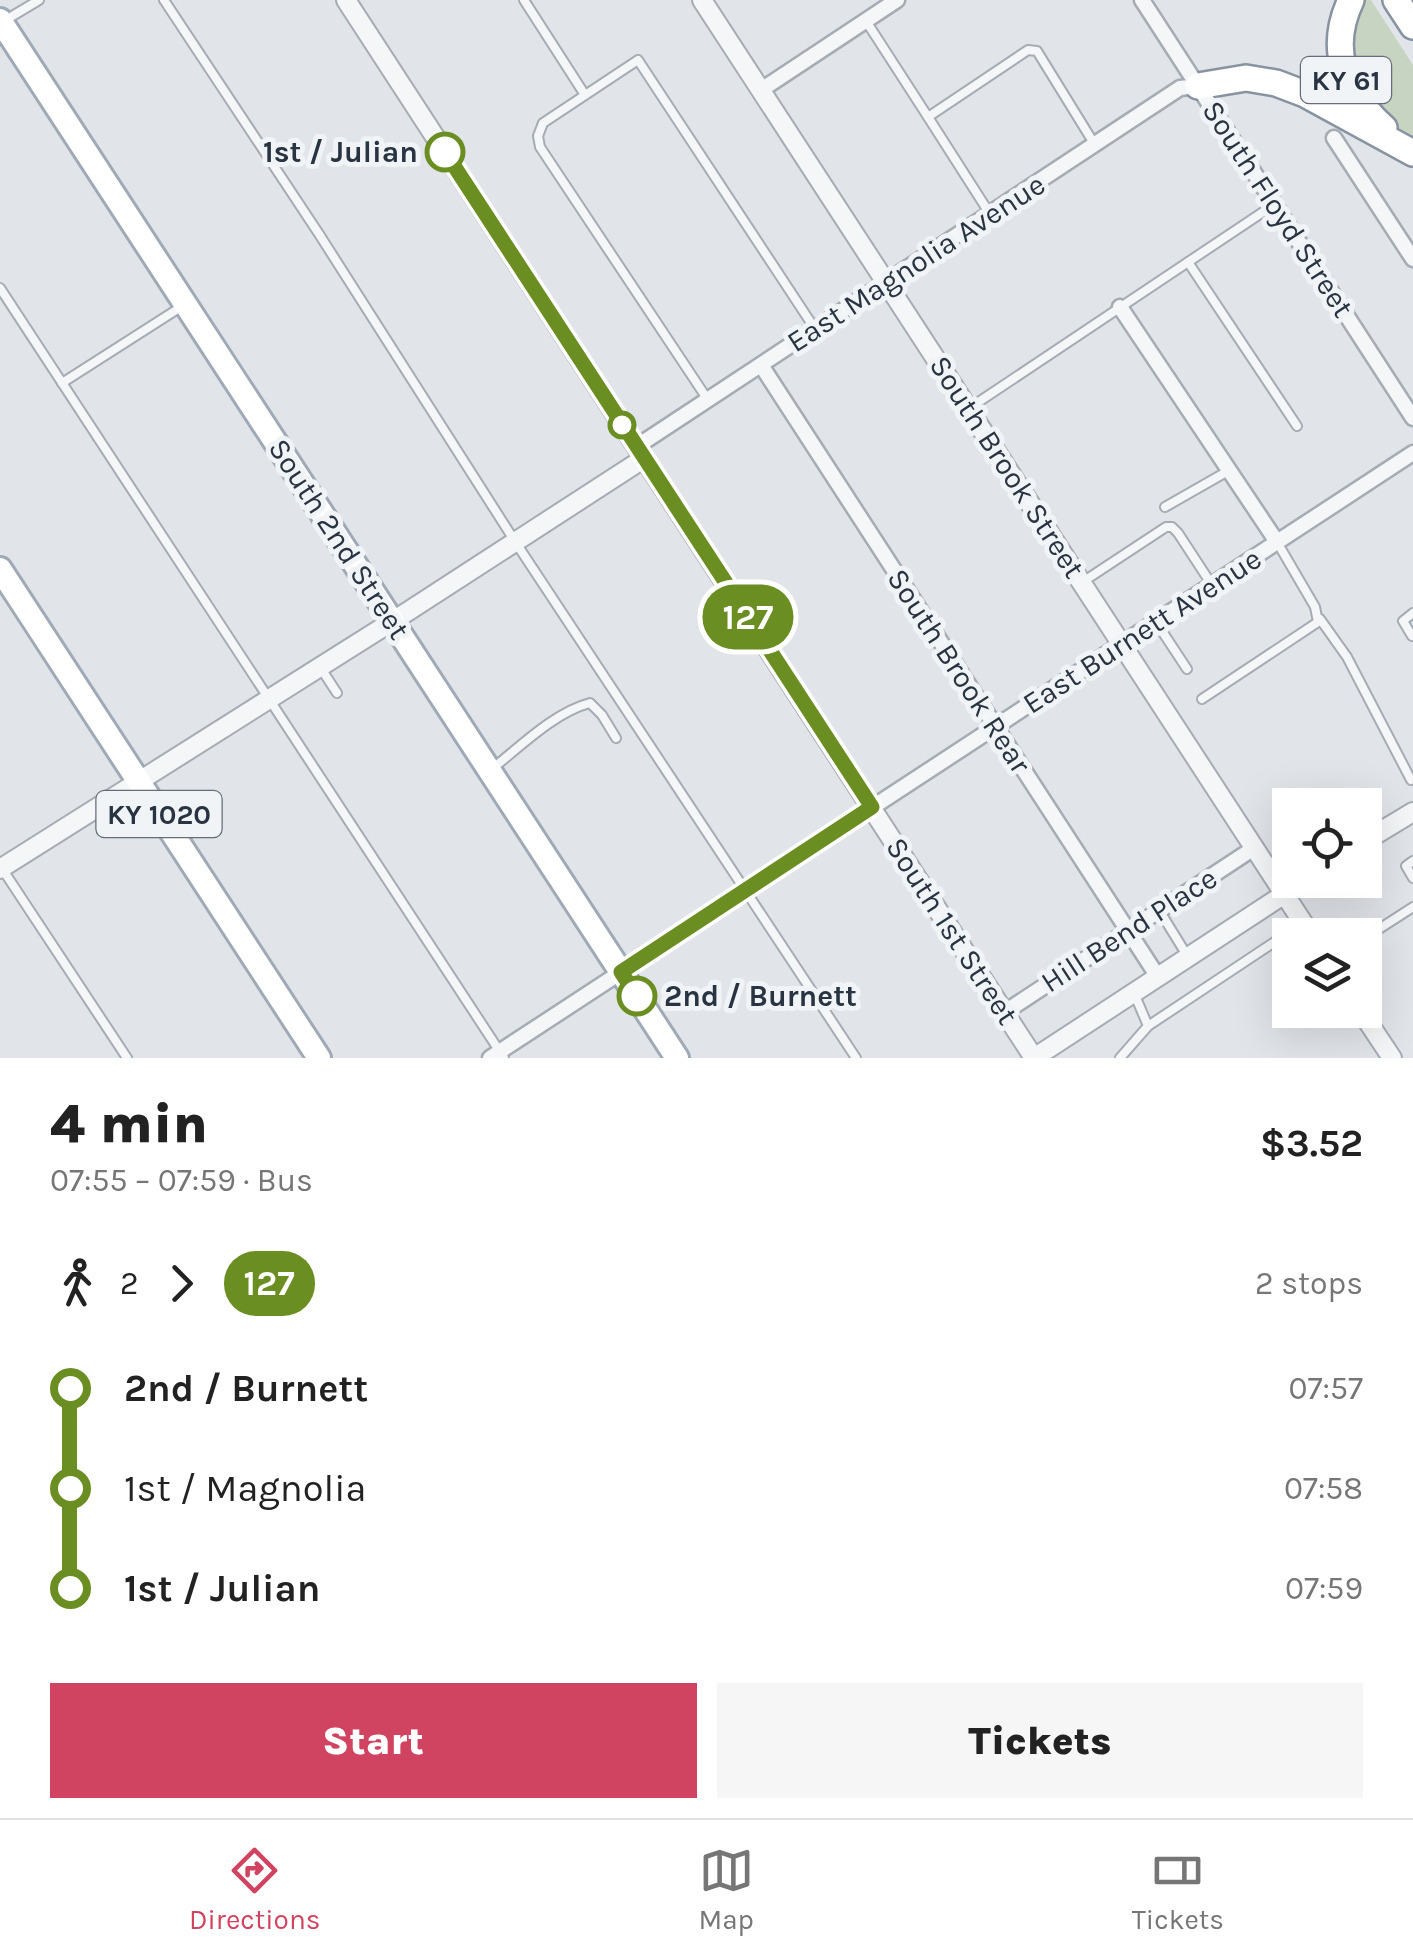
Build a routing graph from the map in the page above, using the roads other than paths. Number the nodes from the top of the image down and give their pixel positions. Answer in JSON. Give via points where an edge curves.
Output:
{"nodes":[{"id":1,"x":39,"y":0,"type":"edge"},
{"id":2,"x":164,"y":0,"type":"edge"},
{"id":3,"x":346,"y":0,"type":"edge"},
{"id":4,"x":524,"y":0,"type":"edge"},
{"id":5,"x":702,"y":0,"type":"edge"},
{"id":6,"x":897,"y":0,"type":"edge"},
{"id":7,"x":1142,"y":0,"type":"edge"},
{"id":8,"x":1351,"y":0,"type":"edge"},
{"id":9,"x":866,"y":20,"type":"junction"},
{"id":10,"x":1,"y":23,"type":"edge"},
{"id":11,"x":1198,"y":86,"type":"junction"},
{"id":12,"x":761,"y":90,"type":"junction"},
{"id":13,"x":585,"y":95,"type":"junction"},
{"id":14,"x":928,"y":117,"type":"junction"},
{"id":15,"x":1334,"y":138,"type":"dead end"},
{"id":16,"x":1095,"y":145,"type":"junction"},
{"id":17,"x":1405,"y":148,"type":"edge"},
{"id":18,"x":1275,"y":204,"type":"junction"},
{"id":19,"x":990,"y":214,"type":"junction"},
{"id":20,"x":1413,"y":259,"type":"edge"},
{"id":21,"x":1188,"y":262,"type":"junction"},
{"id":22,"x":886,"y":282,"type":"junction"},
{"id":23,"x":0,"y":288,"type":"edge"},
{"id":24,"x":185,"y":304,"type":"junction"},
{"id":25,"x":1120,"y":307,"type":"junction"},
{"id":26,"x":816,"y":329,"type":"junction"},
{"id":27,"x":761,"y":365,"type":"junction"},
{"id":28,"x":62,"y":383,"type":"junction"},
{"id":29,"x":708,"y":400,"type":"junction"},
{"id":30,"x":968,"y":408,"type":"junction"},
{"id":31,"x":1413,"y":418,"type":"edge"},
{"id":32,"x":1297,"y":426,"type":"dead end"},
{"id":33,"x":639,"y":453,"type":"junction"},
{"id":34,"x":1413,"y":453,"type":"edge"},
{"id":35,"x":1228,"y":471,"type":"junction"},
{"id":36,"x":1165,"y":507,"type":"dead end"},
{"id":37,"x":1277,"y":542,"type":"junction"},
{"id":38,"x":516,"y":543,"type":"junction"},
{"id":39,"x":0,"y":570,"type":"edge"},
{"id":40,"x":1082,"y":582,"type":"junction"},
{"id":41,"x":1212,"y":585,"type":"junction"},
{"id":42,"x":1413,"y":613,"type":"edge"},
{"id":43,"x":1319,"y":618,"type":"junction"},
{"id":44,"x":392,"y":622,"type":"junction"},
{"id":45,"x":1156,"y":622,"type":"junction"},
{"id":46,"x":1412,"y":636,"type":"edge"},
{"id":47,"x":1121,"y":644,"type":"junction"},
{"id":48,"x":320,"y":667,"type":"junction"},
{"id":49,"x":1186,"y":669,"type":"dead end"},
{"id":50,"x":337,"y":693,"type":"dead end"},
{"id":51,"x":619,"y":698,"type":"junction"},
{"id":52,"x":1202,"y":699,"type":"dead end"},
{"id":53,"x":268,"y":700,"type":"junction"},
{"id":54,"x":599,"y":712,"type":"junction"},
{"id":55,"x":995,"y":727,"type":"junction"},
{"id":56,"x":616,"y":738,"type":"dead end"},
{"id":57,"x":490,"y":771,"type":"junction"},
{"id":58,"x":1412,"y":780,"type":"edge"},
{"id":59,"x":138,"y":781,"type":"junction"},
{"id":60,"x":872,"y":807,"type":"junction"},
{"id":61,"x":1413,"y":812,"type":"edge"},
{"id":62,"x":1382,"y":831,"type":"edge"},
{"id":63,"x":1254,"y":848,"type":"junction"},
{"id":64,"x":1413,"y":862,"type":"edge"},
{"id":65,"x":1,"y":867,"type":"edge"},
{"id":66,"x":1272,"y":876,"type":"edge"},
{"id":67,"x":1413,"y":878,"type":"edge"},
{"id":68,"x":747,"y":890,"type":"junction"},
{"id":69,"x":1278,"y":898,"type":"edge"},
{"id":70,"x":1413,"y":906,"type":"edge"},
{"id":71,"x":1158,"y":910,"type":"junction"},
{"id":72,"x":1382,"y":927,"type":"edge"},
{"id":73,"x":1128,"y":930,"type":"junction"},
{"id":74,"x":1272,"y":950,"type":"edge"},
{"id":75,"x":1188,"y":957,"type":"junction"},
{"id":76,"x":621,"y":972,"type":"junction"},
{"id":77,"x":1158,"y":977,"type":"junction"},
{"id":78,"x":1134,"y":993,"type":"junction"},
{"id":79,"x":1005,"y":1012,"type":"junction"},
{"id":80,"x":1148,"y":1026,"type":"junction"},
{"id":81,"x":1372,"y":1028,"type":"edge"},
{"id":82,"x":498,"y":1056,"type":"edge"},
{"id":83,"x":127,"y":1058,"type":"edge"},
{"id":84,"x":319,"y":1058,"type":"edge"},
{"id":85,"x":678,"y":1058,"type":"edge"},
{"id":86,"x":856,"y":1058,"type":"edge"},
{"id":87,"x":1034,"y":1058,"type":"edge"},
{"id":88,"x":1120,"y":1058,"type":"edge"},
{"id":89,"x":1392,"y":1058,"type":"edge"}],
"edges":[{"from":1,"to":10,"type":"lane"},
{"from":2,"to":38,"type":"lane"},
{"from":3,"to":33,"type":"street","name":"South 1st Street"},
{"from":4,"to":13,"type":"lane"},
{"from":5,"to":12,"type":"street","name":"South Brook Street"},
{"from":6,"to":9,"type":"street"},
{"from":7,"to":11,"type":"street","name":"South Floyd Street"},
{"from":8,"to":17,"type":"highway","number":"KY 61","via":[[1339,38],[1344,73],[1356,100]]},
{"from":9,"to":12,"type":"street"},
{"from":9,"to":14,"type":"lane"},
{"from":10,"to":24,"type":"main road","name":"South 2nd Street"},
{"from":11,"to":16,"type":"street","name":"East Magnolia Avenue","via":[[1180,88]]},
{"from":11,"to":17,"type":"highway","via":[[1246,78],[1276,83]]},
{"from":11,"to":18,"type":"street","name":"South Floyd Street"},
{"from":12,"to":22,"type":"street","name":"South Brook Street"},
{"from":13,"to":26,"type":"lane","via":[[638,60]]},
{"from":13,"to":29,"type":"lane","via":[[543,123],[540,147]]},
{"from":14,"to":16,"type":"lane","via":[[1028,50],[1036,51]]},
{"from":14,"to":19,"type":"lane"},
{"from":15,"to":20,"type":"street"},
{"from":16,"to":19,"type":"street","name":"East Magnolia Avenue"},
{"from":18,"to":21,"type":"lane"},
{"from":18,"to":31,"type":"street","name":"South Floyd Street"},
{"from":19,"to":22,"type":"street","name":"East Magnolia Avenue"},
{"from":21,"to":25,"type":"lane"},
{"from":21,"to":32,"type":"lane"},
{"from":22,"to":26,"type":"street","name":"East Magnolia Avenue"},
{"from":22,"to":30,"type":"street","name":"South Brook Street"},
{"from":23,"to":28,"type":"lane"},
{"from":24,"to":28,"type":"lane"},
{"from":24,"to":44,"type":"main road","name":"South 2nd Street"},
{"from":25,"to":30,"type":"lane"},
{"from":25,"to":35,"type":"street"},
{"from":26,"to":27,"type":"street","name":"East Magnolia Avenue"},
{"from":27,"to":29,"type":"street","name":"East Magnolia Avenue"},
{"from":27,"to":55,"type":"street","name":"South Brook Rear"},
{"from":28,"to":53,"type":"lane"},
{"from":29,"to":33,"type":"street","name":"East Magnolia Avenue"},
{"from":30,"to":40,"type":"street","name":"South Brook Street"},
{"from":33,"to":38,"type":"street"},
{"from":33,"to":60,"type":"street","name":"South 1st Street"},
{"from":34,"to":37,"type":"street","name":"East Burnett Avenue"},
{"from":35,"to":36,"type":"lane"},
{"from":35,"to":37,"type":"street"},
{"from":37,"to":41,"type":"street","name":"East Burnett Avenue"},
{"from":37,"to":43,"type":"lane"},
{"from":38,"to":44,"type":"street"},
{"from":38,"to":51,"type":"lane"},
{"from":39,"to":59,"type":"main road","number":"KY 1020"},
{"from":40,"to":41,"type":"lane","via":[[1166,527],[1178,533]]},
{"from":40,"to":47,"type":"street","name":"South Brook Street"},
{"from":41,"to":45,"type":"street","name":"East Burnett Avenue"},
{"from":42,"to":46,"type":"lane","via":[[1403,621]]},
{"from":43,"to":52,"type":"lane"},
{"from":43,"to":58,"type":"lane","via":[[1347,656]]},
{"from":44,"to":48,"type":"street"},
{"from":44,"to":57,"type":"main road","name":"South 2nd Street"},
{"from":45,"to":47,"type":"street","name":"East Burnett Avenue"},
{"from":45,"to":49,"type":"lane"},
{"from":47,"to":55,"type":"street","name":"East Burnett Avenue"},
{"from":47,"to":63,"type":"street","name":"South Brook Street"},
{"from":48,"to":50,"type":"lane"},
{"from":48,"to":53,"type":"street"},
{"from":51,"to":54,"type":"lane"},
{"from":51,"to":68,"type":"lane"},
{"from":53,"to":59,"type":"street"},
{"from":53,"to":82,"type":"lane"},
{"from":54,"to":56,"type":"lane"},
{"from":54,"to":57,"type":"lane","via":[[590,703],[578,706]]},
{"from":55,"to":60,"type":"street","name":"East Burnett Avenue"},
{"from":55,"to":73,"type":"street","name":"South Brook Rear"},
{"from":57,"to":76,"type":"main road","name":"South 2nd Street"},
{"from":59,"to":65,"type":"street"},
{"from":59,"to":84,"type":"main road","number":"KY 1020"},
{"from":60,"to":68,"type":"street","name":"East Burnett Avenue"},
{"from":60,"to":79,"type":"street","name":"South 1st Street"},
{"from":61,"to":62,"type":"street"},
{"from":63,"to":66,"type":"street","name":"South Brook Street"},
{"from":63,"to":71,"type":"street","name":"Hill Bend Place"},
{"from":64,"to":67,"type":"lane","via":[[1406,866]]},
{"from":65,"to":83,"type":"lane"},
{"from":68,"to":76,"type":"street","name":"East Burnett Avenue"},
{"from":68,"to":86,"type":"lane"},
{"from":69,"to":75,"type":"street"},
{"from":70,"to":72,"type":"lane"},
{"from":71,"to":73,"type":"street","name":"Hill Bend Place"},
{"from":71,"to":75,"type":"lane"},
{"from":73,"to":77,"type":"street","name":"South Brook Rear"},
{"from":73,"to":79,"type":"street","name":"Hill Bend Place"},
{"from":74,"to":80,"type":"lane"},
{"from":75,"to":77,"type":"street"},
{"from":76,"to":82,"type":"street","name":"East Burnett Avenue"},
{"from":76,"to":85,"type":"main road","name":"South 2nd Street"},
{"from":77,"to":78,"type":"street"},
{"from":78,"to":80,"type":"lane"},
{"from":78,"to":87,"type":"street"},
{"from":79,"to":87,"type":"street","name":"South 1st Street"},
{"from":80,"to":88,"type":"lane"},
{"from":81,"to":89,"type":"street"}]}
